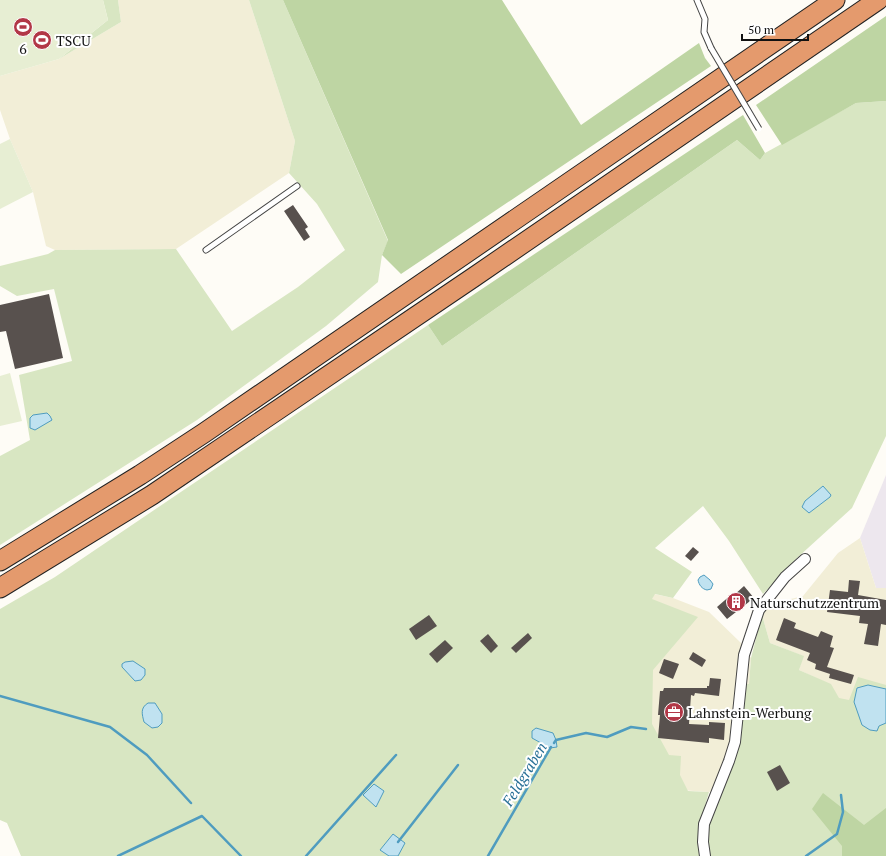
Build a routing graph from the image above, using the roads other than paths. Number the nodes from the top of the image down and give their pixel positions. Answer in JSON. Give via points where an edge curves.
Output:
{"nodes":[{"id":1,"x":697,"y":0,"type":"edge"},
{"id":2,"x":835,"y":0,"type":"edge"},
{"id":3,"x":878,"y":0,"type":"edge"},
{"id":4,"x":759,"y":129,"type":"dead end"},
{"id":5,"x":297,"y":186,"type":"dead end"},
{"id":6,"x":206,"y":250,"type":"dead end"},
{"id":7,"x":805,"y":559,"type":"dead end"},
{"id":8,"x":0,"y":562,"type":"edge"},
{"id":9,"x":0,"y":588,"type":"edge"},
{"id":10,"x":705,"y":856,"type":"edge"}],
"edges":[{"from":1,"to":4,"type":"lane","bridge":true,"via":[[705,19],[704,32],[710,48]]},
{"from":2,"to":8,"type":"highway","via":[[204,433]]},
{"from":3,"to":9,"type":"highway","via":[[164,486]]},
{"from":5,"to":6,"type":"lane"},
{"from":7,"to":10,"type":"street","via":[[785,576],[759,610],[744,655],[735,742],[704,824]]}]}
